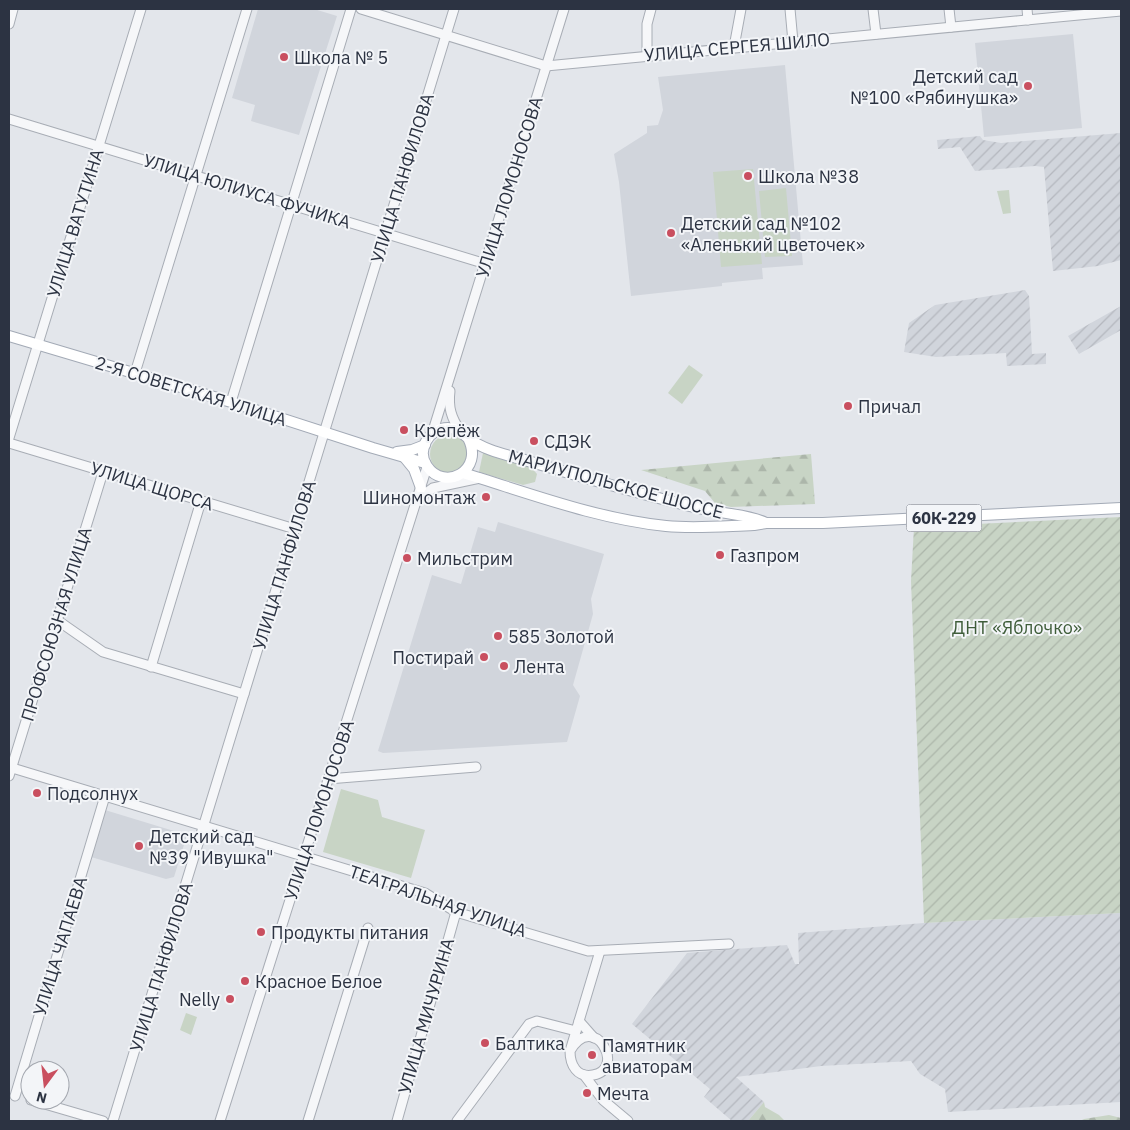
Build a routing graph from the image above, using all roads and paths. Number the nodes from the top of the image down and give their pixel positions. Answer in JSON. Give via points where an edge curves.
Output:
{"nodes":[{"id":1,"x":13,"y":9,"type":"edge"},
{"id":2,"x":141,"y":9,"type":"edge"},
{"id":3,"x":247,"y":9,"type":"edge"},
{"id":4,"x":351,"y":9,"type":"edge"},
{"id":5,"x":361,"y":9,"type":"edge"},
{"id":6,"x":454,"y":9,"type":"edge"},
{"id":7,"x":564,"y":9,"type":"edge"},
{"id":8,"x":651,"y":9,"type":"edge"},
{"id":9,"x":742,"y":9,"type":"edge"},
{"id":10,"x":790,"y":9,"type":"edge"},
{"id":11,"x":873,"y":9,"type":"edge"},
{"id":12,"x":949,"y":9,"type":"edge"},
{"id":13,"x":1027,"y":9,"type":"edge"},
{"id":14,"x":1107,"y":11,"type":"edge"},
{"id":15,"x":1121,"y":11,"type":"edge"},
{"id":16,"x":1028,"y":20,"type":"junction"},
{"id":17,"x":9,"y":24,"type":"edge"},
{"id":18,"x":951,"y":27,"type":"junction"},
{"id":19,"x":876,"y":34,"type":"junction"},
{"id":20,"x":446,"y":35,"type":"junction"},
{"id":21,"x":792,"y":42,"type":"junction"},
{"id":22,"x":734,"y":47,"type":"junction"},
{"id":23,"x":647,"y":56,"type":"junction"},
{"id":24,"x":546,"y":66,"type":"junction"},
{"id":25,"x":9,"y":119,"type":"edge"},
{"id":26,"x":99,"y":146,"type":"junction"},
{"id":27,"x":196,"y":176,"type":"junction"},
{"id":28,"x":291,"y":205,"type":"junction"},
{"id":29,"x":385,"y":234,"type":"junction"},
{"id":30,"x":486,"y":264,"type":"junction"},
{"id":31,"x":9,"y":336,"type":"edge"},
{"id":32,"x":38,"y":344,"type":"junction"},
{"id":33,"x":454,"y":365,"type":"junction"},
{"id":34,"x":135,"y":373,"type":"junction"},
{"id":35,"x":231,"y":402,"type":"junction"},
{"id":36,"x":325,"y":432,"type":"junction"},
{"id":37,"x":432,"y":434,"type":"junction"},
{"id":38,"x":464,"y":435,"type":"junction"},
{"id":39,"x":9,"y":438,"type":"edge"},
{"id":40,"x":9,"y":443,"type":"edge"},
{"id":41,"x":425,"y":445,"type":"junction"},
{"id":42,"x":373,"y":448,"type":"junction"},
{"id":43,"x":404,"y":457,"type":"junction"},
{"id":44,"x":426,"y":465,"type":"junction"},
{"id":45,"x":104,"y":472,"type":"junction"},
{"id":46,"x":463,"y":473,"type":"junction"},
{"id":47,"x":480,"y":478,"type":"junction"},
{"id":48,"x":421,"y":488,"type":"junction"},
{"id":49,"x":417,"y":499,"type":"junction"},
{"id":50,"x":201,"y":501,"type":"junction"},
{"id":51,"x":1121,"y":508,"type":"edge"},
{"id":52,"x":766,"y":523,"type":"junction"},
{"id":53,"x":295,"y":529,"type":"junction"},
{"id":54,"x":57,"y":620,"type":"junction"},
{"id":55,"x":151,"y":667,"type":"junction"},
{"id":56,"x":244,"y":694,"type":"junction"},
{"id":57,"x":476,"y":767,"type":"dead end"},
{"id":58,"x":10,"y":770,"type":"edge"},
{"id":59,"x":328,"y":779,"type":"junction"},
{"id":60,"x":105,"y":796,"type":"junction"},
{"id":61,"x":204,"y":826,"type":"junction"},
{"id":62,"x":304,"y":857,"type":"junction"},
{"id":63,"x":456,"y":912,"type":"junction"},
{"id":64,"x":368,"y":928,"type":"dead end"},
{"id":65,"x":729,"y":944,"type":"dead end"},
{"id":66,"x":600,"y":951,"type":"junction"},
{"id":67,"x":578,"y":1021,"type":"junction"},
{"id":68,"x":576,"y":1031,"type":"junction"},
{"id":69,"x":594,"y":1038,"type":"junction"},
{"id":70,"x":570,"y":1052,"type":"junction"},
{"id":71,"x":584,"y":1075,"type":"junction"},
{"id":72,"x":12,"y":1094,"type":"edge"},
{"id":73,"x":65,"y":1110,"type":"edge"},
{"id":74,"x":103,"y":1121,"type":"edge"},
{"id":75,"x":113,"y":1121,"type":"edge"},
{"id":76,"x":220,"y":1121,"type":"edge"},
{"id":77,"x":308,"y":1121,"type":"edge"},
{"id":78,"x":397,"y":1121,"type":"edge"},
{"id":79,"x":457,"y":1121,"type":"edge"},
{"id":80,"x":628,"y":1121,"type":"edge"}],
"edges":[{"from":1,"to":17,"type":"street"},
{"from":2,"to":26,"type":"street","name":"УЛИЦА ВАТУТИНА"},
{"from":3,"to":27,"type":"street"},
{"from":4,"to":28,"type":"street"},
{"from":5,"to":20,"type":"street","name":"УЛИЦА СЕРГЕЯ ШИЛО"},
{"from":6,"to":20,"type":"street","name":"УЛИЦА ПАНФИЛОВА"},
{"from":7,"to":24,"type":"street","name":"УЛИЦА ЛОМОНОСОВА"},
{"from":8,"to":23,"type":"street","via":[[647,24]]},
{"from":9,"to":22,"type":"street"},
{"from":10,"to":21,"type":"street"},
{"from":11,"to":19,"type":"street"},
{"from":12,"to":18,"type":"street"},
{"from":13,"to":16,"type":"street"},
{"from":14,"to":15,"type":"street","name":"УЛИЦА СЕРГЕЯ ШИЛО"},
{"from":14,"to":16,"type":"street","name":"УЛИЦА СЕРГЕЯ ШИЛО"},
{"from":16,"to":18,"type":"street","name":"УЛИЦА СЕРГЕЯ ШИЛО"},
{"from":18,"to":19,"type":"street","name":"УЛИЦА СЕРГЕЯ ШИЛО"},
{"from":19,"to":21,"type":"street","name":"УЛИЦА СЕРГЕЯ ШИЛО"},
{"from":20,"to":24,"type":"street","name":"УЛИЦА СЕРГЕЯ ШИЛО"},
{"from":20,"to":29,"type":"street","name":"УЛИЦА ПАНФИЛОВА"},
{"from":21,"to":22,"type":"street","name":"УЛИЦА СЕРГЕЯ ШИЛО"},
{"from":22,"to":23,"type":"street","name":"УЛИЦА СЕРГЕЯ ШИЛО"},
{"from":23,"to":24,"type":"street","name":"УЛИЦА СЕРГЕЯ ШИЛО"},
{"from":24,"to":30,"type":"street","name":"УЛИЦА ЛОМОНОСОВА"},
{"from":25,"to":26,"type":"street","name":"УЛИЦА ЮЛИУСА ФУЧИКА"},
{"from":26,"to":27,"type":"street","name":"УЛИЦА ЮЛИУСА ФУЧИКА"},
{"from":26,"to":32,"type":"street","name":"УЛИЦА ВАТУТИНА"},
{"from":27,"to":28,"type":"street","name":"УЛИЦА ЮЛИУСА ФУЧИКА"},
{"from":27,"to":34,"type":"street"},
{"from":28,"to":29,"type":"street","name":"УЛИЦА ЮЛИУСА ФУЧИКА"},
{"from":28,"to":35,"type":"street"},
{"from":29,"to":30,"type":"street","name":"УЛИЦА ЮЛИУСА ФУЧИКА"},
{"from":29,"to":36,"type":"street","name":"УЛИЦА ПАНФИЛОВА"},
{"from":30,"to":33,"type":"street","name":"УЛИЦА ЛОМОНОСОВА"},
{"from":31,"to":32,"type":"main road","name":"2-Я СОВЕТСКАЯ УЛИЦА"},
{"from":32,"to":34,"type":"main road","name":"2-Я СОВЕТСКАЯ УЛИЦА"},
{"from":32,"to":39,"type":"street","name":"УЛИЦА ВАТУТИНА"},
{"from":33,"to":37,"type":"street","name":"УЛИЦА ЛОМОНОСОВА"},
{"from":33,"to":38,"type":"street","name":"УЛИЦА ЛОМОНОСОВА","via":[[449,407],[453,422]]},
{"from":34,"to":35,"type":"main road","name":"2-Я СОВЕТСКАЯ УЛИЦА"},
{"from":35,"to":36,"type":"main road","name":"2-Я СОВЕТСКАЯ УЛИЦА"},
{"from":36,"to":42,"type":"main road","name":"2-Я СОВЕТСКАЯ УЛИЦА"},
{"from":36,"to":53,"type":"street","name":"УЛИЦА ПАНФИЛОВА"},
{"from":37,"to":38,"type":"main road","via":[[448,428]]},
{"from":37,"to":41,"type":"main road"},
{"from":38,"to":46,"type":"main road","via":[[472,445],[472,458]]},
{"from":38,"to":52,"type":"main road","name":"МАРИУПОЛЬСКОЕ ШОССЕ","via":[[490,450],[714,511],[754,517]]},
{"from":40,"to":45,"type":"street","name":"УЛИЦА ЩОРСА"},
{"from":41,"to":42,"type":"main road","name":"2-Я СОВЕТСКАЯ УЛИЦА","via":[[404,452]]},
{"from":41,"to":44,"type":"main road"},
{"from":42,"to":43,"type":"main road","name":"2-Я СОВЕТСКАЯ УЛИЦА"},
{"from":43,"to":44,"type":"main road","name":"2-Я СОВЕТСКАЯ УЛИЦА"},
{"from":43,"to":48,"type":"main road","via":[[414,469]]},
{"from":44,"to":46,"type":"main road","via":[[446,478]]},
{"from":44,"to":48,"type":"street","name":"УЛИЦА ЛОМОНОСОВА"},
{"from":45,"to":50,"type":"street","name":"УЛИЦА ЩОРСА"},
{"from":45,"to":54,"type":"street","name":"ПРОФСОЮЗНАЯ УЛИЦА"},
{"from":46,"to":47,"type":"main road","name":"МАРИУПОЛЬСКОЕ ШОССЕ"},
{"from":47,"to":49,"type":"street","via":[[433,488]]},
{"from":47,"to":52,"type":"main road","name":"МАРИУПОЛЬСКОЕ ШОССЕ","via":[[592,512],[668,526]]},
{"from":48,"to":49,"type":"street","name":"УЛИЦА ЛОМОНОСОВА"},
{"from":49,"to":59,"type":"street","name":"УЛИЦА ЛОМОНОСОВА"},
{"from":50,"to":53,"type":"street","name":"УЛИЦА ЩОРСА"},
{"from":50,"to":55,"type":"street"},
{"from":51,"to":52,"type":"main road","name":"МАРИУПОЛЬСКОЕ ШОССЕ","number":"60К-229","via":[[823,524]]},
{"from":53,"to":56,"type":"street","name":"УЛИЦА ПАНФИЛОВА"},
{"from":54,"to":55,"type":"street","via":[[103,652]]},
{"from":54,"to":58,"type":"street","name":"ПРОФСОЮЗНАЯ УЛИЦА"},
{"from":55,"to":56,"type":"street"},
{"from":56,"to":61,"type":"street","name":"УЛИЦА ПАНФИЛОВА"},
{"from":57,"to":59,"type":"street"},
{"from":58,"to":60,"type":"street","name":"ТЕАТРАЛЬНАЯ УЛИЦА"},
{"from":59,"to":62,"type":"street","name":"УЛИЦА ЛОМОНОСОВА"},
{"from":60,"to":61,"type":"street","name":"ТЕАТРАЛЬНАЯ УЛИЦА"},
{"from":60,"to":72,"type":"street","name":"УЛИЦА ЧАПАЕВА"},
{"from":61,"to":62,"type":"street","name":"ТЕАТРАЛЬНАЯ УЛИЦА"},
{"from":61,"to":75,"type":"street","name":"УЛИЦА ПАНФИЛОВА"},
{"from":62,"to":63,"type":"street","name":"ТЕАТРАЛЬНАЯ УЛИЦА","via":[[425,893]]},
{"from":62,"to":76,"type":"street","name":"УЛИЦА ЛОМОНОСОВА"},
{"from":63,"to":66,"type":"street","name":"ТЕАТРАЛЬНАЯ УЛИЦА","via":[[588,951]]},
{"from":63,"to":78,"type":"street","name":"УЛИЦА МИЧУРИНА"},
{"from":64,"to":77,"type":"street"},
{"from":65,"to":66,"type":"street","name":"ТЕАТРАЛЬНАЯ УЛИЦА"},
{"from":66,"to":67,"type":"street"},
{"from":67,"to":68,"type":"street"},
{"from":67,"to":69,"type":"street"},
{"from":68,"to":70,"type":"street"},
{"from":68,"to":79,"type":"street","via":[[537,1021],[529,1024]]},
{"from":69,"to":70,"type":"street","via":[[584,1038],[575,1043]]},
{"from":69,"to":71,"type":"street","via":[[603,1043],[608,1052],[608,1062],[594,1075]]},
{"from":70,"to":71,"type":"street","via":[[570,1062]]},
{"from":71,"to":80,"type":"street","via":[[603,1100]]},
{"from":73,"to":74,"type":"street"}]}
